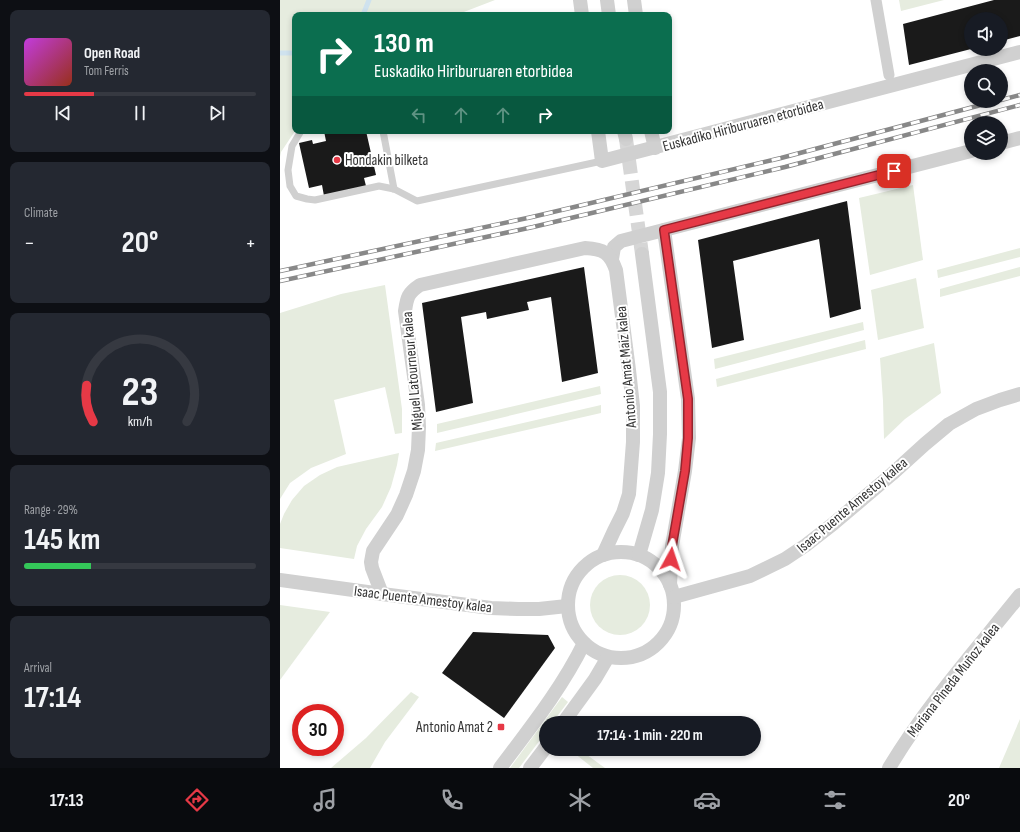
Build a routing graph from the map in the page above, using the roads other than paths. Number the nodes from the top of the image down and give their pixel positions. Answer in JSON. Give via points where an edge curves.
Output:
{"nodes":[{"id":1,"x":580,"y":0,"type":"edge"},
{"id":2,"x":607,"y":0,"type":"edge"},
{"id":3,"x":634,"y":0,"type":"edge"},
{"id":4,"x":876,"y":0,"type":"edge"},
{"id":5,"x":582,"y":12,"type":"edge"},
{"id":6,"x":609,"y":12,"type":"edge"},
{"id":7,"x":636,"y":12,"type":"edge"},
{"id":8,"x":1020,"y":52,"type":"edge"},
{"id":9,"x":888,"y":74,"type":"dead end"},
{"id":10,"x":299,"y":134,"type":"edge"},
{"id":11,"x":384,"y":134,"type":"edge"},
{"id":12,"x":598,"y":134,"type":"edge"},
{"id":13,"x":652,"y":134,"type":"edge"},
{"id":14,"x":1020,"y":138,"type":"edge"},
{"id":15,"x":1008,"y":141,"type":"edge"},
{"id":16,"x":655,"y":148,"type":"junction"},
{"id":17,"x":964,"y":153,"type":"edge"},
{"id":18,"x":602,"y":162,"type":"junction"},
{"id":19,"x":394,"y":189,"type":"junction"},
{"id":20,"x":664,"y":230,"type":"junction"},
{"id":21,"x":642,"y":254,"type":"tunnel mouth"},
{"id":22,"x":607,"y":255,"type":"junction"},
{"id":23,"x":1020,"y":394,"type":"edge"},
{"id":24,"x":603,"y":555,"type":"junction"},
{"id":25,"x":639,"y":555,"type":"junction"},
{"id":26,"x":280,"y":580,"type":"edge"},
{"id":27,"x":672,"y":591,"type":"junction"},
{"id":28,"x":382,"y":594,"type":"junction"},
{"id":29,"x":1020,"y":595,"type":"edge"},
{"id":30,"x":567,"y":606,"type":"junction"},
{"id":31,"x":584,"y":643,"type":"junction"},
{"id":32,"x":608,"y":657,"type":"junction"},
{"id":33,"x":568,"y":716,"type":"edge"},
{"id":34,"x":539,"y":756,"type":"edge"},
{"id":35,"x":500,"y":768,"type":"edge"},
{"id":36,"x":530,"y":768,"type":"edge"},
{"id":37,"x":889,"y":768,"type":"edge"}],
"edges":[{"from":1,"to":5,"type":"street"},
{"from":2,"to":6,"type":"street"},
{"from":3,"to":7,"type":"street"},
{"from":4,"to":9,"type":"street"},
{"from":8,"to":16,"type":"street","name":"Euskadiko Hiriburuaren etorbidea"},
{"from":10,"to":19,"type":"lane","via":[[292,146],[288,170],[290,186],[296,196],[315,200],[379,186]]},
{"from":11,"to":19,"type":"lane"},
{"from":12,"to":18,"type":"street"},
{"from":13,"to":16,"type":"street"},
{"from":14,"to":15,"type":"street"},
{"from":16,"to":18,"type":"street","name":"Euskadiko Hiriburuaren etorbidea"},
{"from":17,"to":20,"type":"street"},
{"from":18,"to":19,"type":"lane","name":"Euskadiko Hiriburuaren etorbidea","via":[[416,201]]},
{"from":20,"to":22,"type":"street","via":[[621,242]]},
{"from":20,"to":27,"type":"street","via":[[688,399],[688,445],[672,546]]},
{"from":21,"to":25,"type":"street","name":"Antonio Amat Maiz kalea","via":[[660,392],[660,434],[658,473],[652,510]]},
{"from":22,"to":24,"type":"street","name":"Antonio Amat Maiz kalea","via":[[616,270],[633,406],[633,442],[627,500]]},
{"from":22,"to":28,"type":"street","name":"Miguel Latourneur kalea","via":[[586,248],[420,286],[412,291],[405,311],[418,405],[418,450],[403,502],[373,551],[372,568]]},
{"from":23,"to":27,"type":"street","name":"Isaac Puente Amestoy kalea","via":[[976,410],[949,424],[833,524],[785,560],[750,576]]},
{"from":24,"to":25,"type":"street","via":[[621,552]]},
{"from":24,"to":30,"type":"street","via":[[588,563],[577,575],[569,590]]},
{"from":25,"to":27,"type":"street","via":[[658,567],[665,575]]},
{"from":26,"to":28,"type":"street","name":"Isaac Puente Amestoy kalea"},
{"from":27,"to":32,"type":"street","via":[[673,615],[668,631],[657,645],[642,654],[625,658]]},
{"from":28,"to":30,"type":"street","name":"Isaac Puente Amestoy kalea","via":[[491,608],[532,609]]},
{"from":29,"to":37,"type":"street","name":"Mariana Pineda Muñoz kalea","via":[[932,704]]},
{"from":30,"to":31,"type":"street","via":[[569,620],[575,633]]},
{"from":31,"to":32,"type":"street","via":[[595,652]]},
{"from":31,"to":35,"type":"street","via":[[562,683]]},
{"from":32,"to":33,"type":"street"},
{"from":34,"to":36,"type":"street"}]}
